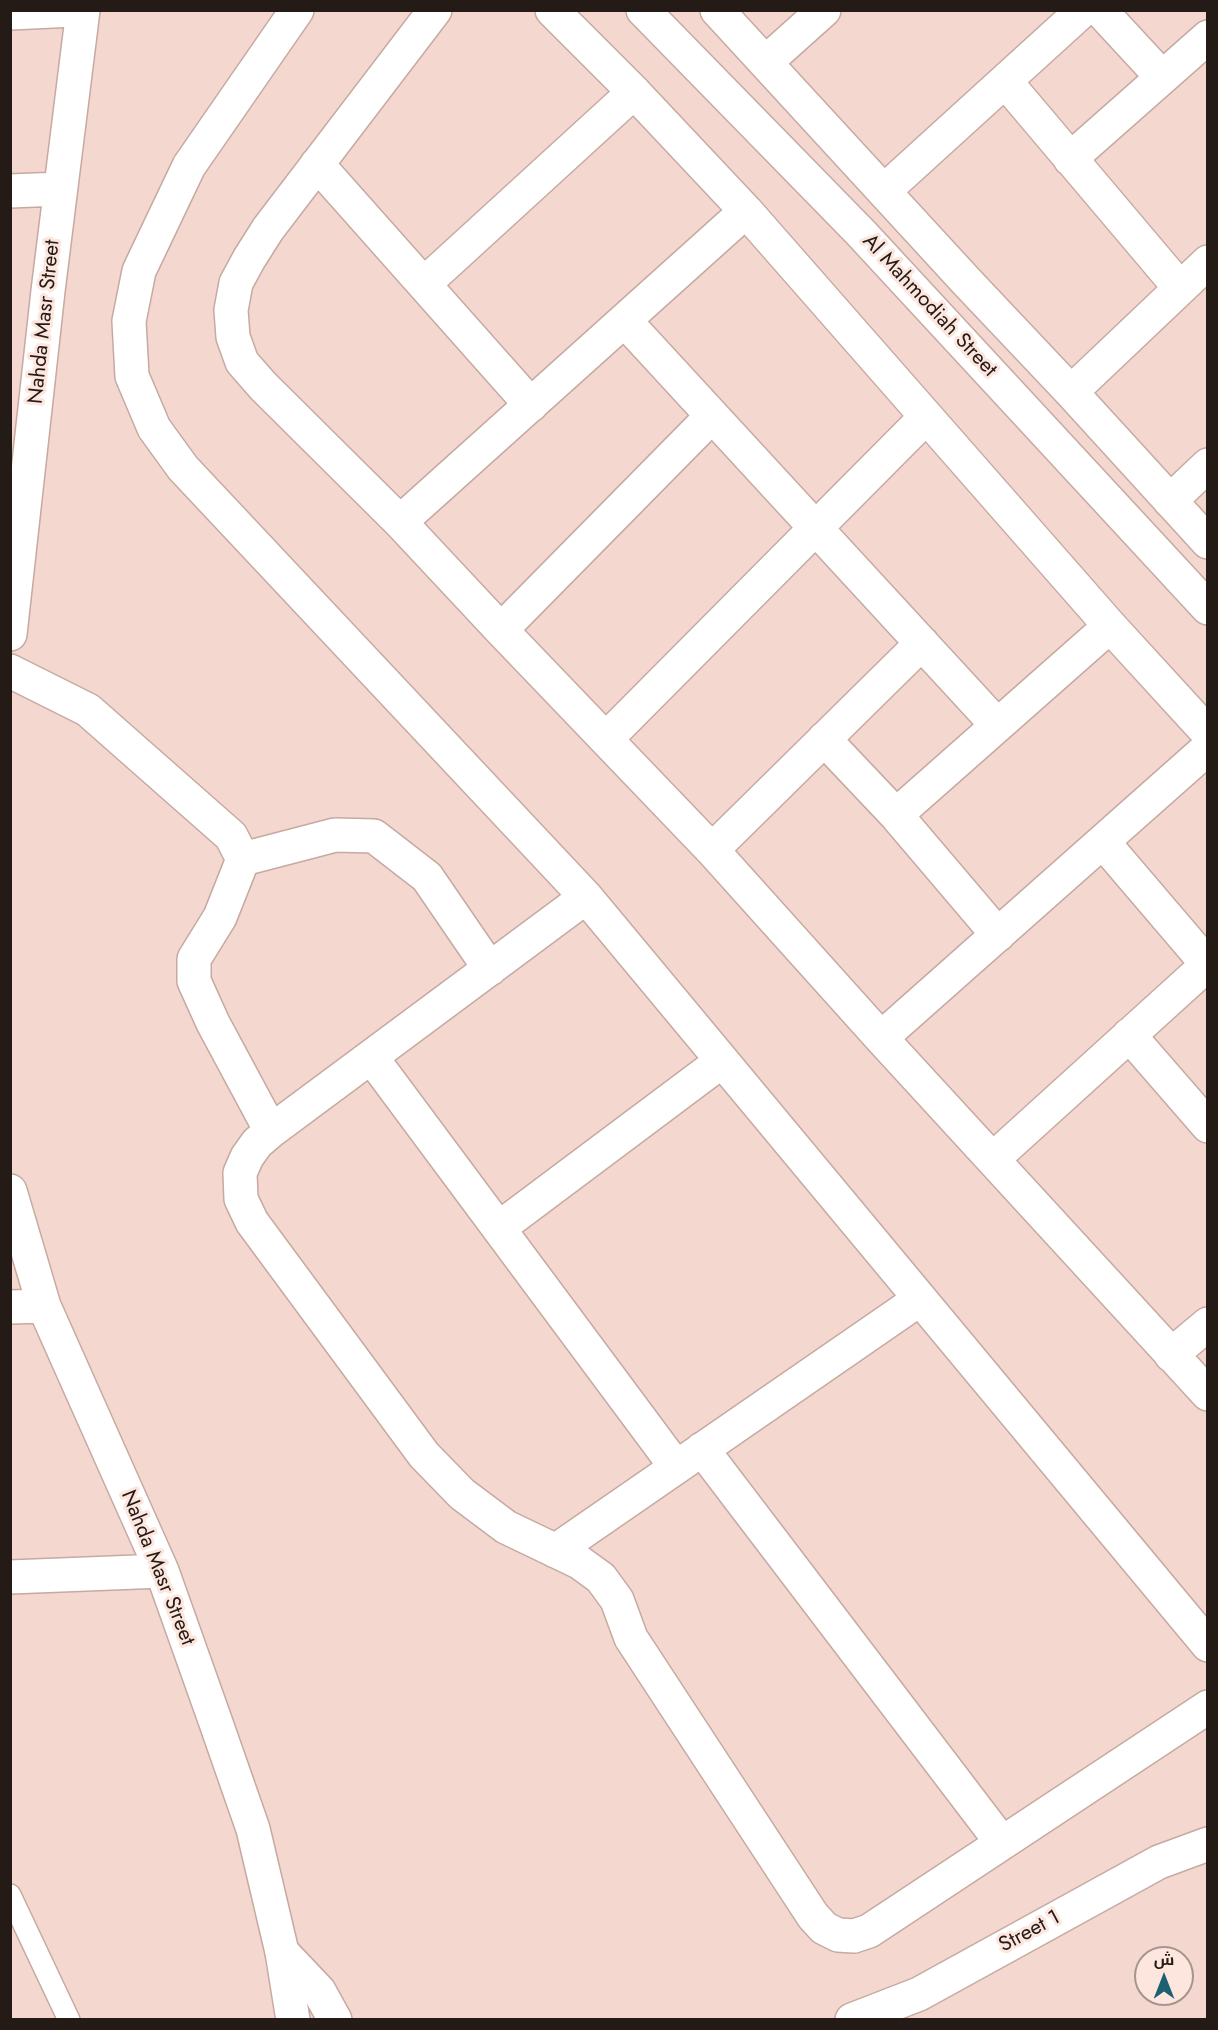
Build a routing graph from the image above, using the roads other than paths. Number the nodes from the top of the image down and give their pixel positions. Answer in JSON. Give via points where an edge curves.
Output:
{"nodes":[{"id":1,"x":74,"y":10,"type":"edge"},
{"id":2,"x":83,"y":10,"type":"edge"},
{"id":3,"x":297,"y":10,"type":"edge"},
{"id":4,"x":435,"y":10,"type":"edge"},
{"id":5,"x":552,"y":10,"type":"edge"},
{"id":6,"x":643,"y":10,"type":"edge"},
{"id":7,"x":717,"y":10,"type":"edge"},
{"id":8,"x":824,"y":10,"type":"edge"},
{"id":9,"x":1083,"y":10,"type":"edge"},
{"id":10,"x":1100,"y":10,"type":"edge"},
{"id":11,"x":10,"y":13,"type":"edge"},
{"id":12,"x":1208,"y":37,"type":"edge"},
{"id":13,"x":766,"y":62,"type":"junction"},
{"id":14,"x":1162,"y":77,"type":"junction"},
{"id":15,"x":1005,"y":81,"type":"junction"},
{"id":16,"x":633,"y":92,"type":"junction"},
{"id":17,"x":1070,"y":159,"type":"junction"},
{"id":18,"x":317,"y":164,"type":"junction"},
{"id":19,"x":60,"y":189,"type":"junction"},
{"id":20,"x":884,"y":191,"type":"junction"},
{"id":21,"x":10,"y":192,"type":"edge"},
{"id":22,"x":746,"y":211,"type":"junction"},
{"id":23,"x":1208,"y":262,"type":"edge"},
{"id":24,"x":424,"y":284,"type":"junction"},
{"id":25,"x":1180,"y":288,"type":"junction"},
{"id":26,"x":993,"y":309,"type":"junction"},
{"id":27,"x":625,"y":321,"type":"junction"},
{"id":28,"x":962,"y":341,"type":"junction"},
{"id":29,"x":1071,"y":392,"type":"junction"},
{"id":30,"x":531,"y":405,"type":"junction"},
{"id":31,"x":712,"y":416,"type":"junction"},
{"id":32,"x":926,"y":417,"type":"junction"},
{"id":33,"x":1208,"y":465,"type":"edge"},
{"id":34,"x":1170,"y":501,"type":"junction"},
{"id":35,"x":400,"y":522,"type":"junction"},
{"id":36,"x":816,"y":528,"type":"junction"},
{"id":37,"x":1208,"y":542,"type":"edge"},
{"id":38,"x":1208,"y":608,"type":"edge"},
{"id":39,"x":1110,"y":626,"type":"junction"},
{"id":40,"x":11,"y":629,"type":"edge"},
{"id":41,"x":501,"y":630,"type":"junction"},
{"id":42,"x":922,"y":643,"type":"junction"},
{"id":43,"x":10,"y":671,"type":"edge"},
{"id":44,"x":998,"y":725,"type":"junction"},
{"id":45,"x":1208,"y":733,"type":"edge"},
{"id":46,"x":606,"y":739,"type":"junction"},
{"id":47,"x":824,"y":739,"type":"junction"},
{"id":48,"x":1208,"y":748,"type":"edge"},
{"id":49,"x":896,"y":815,"type":"junction"},
{"id":50,"x":1103,"y":842,"type":"junction"},
{"id":51,"x":712,"y":850,"type":"junction"},
{"id":52,"x":243,"y":859,"type":"junction"},
{"id":53,"x":586,"y":897,"type":"junction"},
{"id":54,"x":998,"y":935,"type":"junction"},
{"id":55,"x":1207,"y":965,"type":"edge"},
{"id":56,"x":490,"y":969,"type":"junction"},
{"id":57,"x":1129,"y":1035,"type":"junction"},
{"id":58,"x":881,"y":1038,"type":"junction"},
{"id":59,"x":372,"y":1058,"type":"junction"},
{"id":60,"x":722,"y":1060,"type":"junction"},
{"id":61,"x":1205,"y":1118,"type":"edge"},
{"id":62,"x":271,"y":1131,"type":"junction"},
{"id":63,"x":993,"y":1160,"type":"junction"},
{"id":64,"x":10,"y":1191,"type":"edge"},
{"id":65,"x":499,"y":1228,"type":"junction"},
{"id":66,"x":920,"y":1299,"type":"junction"},
{"id":67,"x":44,"y":1306,"type":"junction"},
{"id":68,"x":10,"y":1307,"type":"edge"},
{"id":69,"x":1208,"y":1324,"type":"edge"},
{"id":70,"x":1171,"y":1355,"type":"junction"},
{"id":71,"x":1208,"y":1394,"type":"edge"},
{"id":72,"x":689,"y":1458,"type":"junction"},
{"id":73,"x":555,"y":1551,"type":"junction"},
{"id":74,"x":162,"y":1571,"type":"junction"},
{"id":75,"x":10,"y":1577,"type":"edge"},
{"id":76,"x":1208,"y":1645,"type":"edge"},
{"id":77,"x":1208,"y":1707,"type":"edge"},
{"id":78,"x":1002,"y":1843,"type":"junction"},
{"id":79,"x":1208,"y":1844,"type":"edge"},
{"id":80,"x":10,"y":1896,"type":"edge"},
{"id":81,"x":282,"y":1952,"type":"junction"},
{"id":82,"x":69,"y":2019,"type":"edge"},
{"id":83,"x":293,"y":2019,"type":"edge"},
{"id":84,"x":334,"y":2019,"type":"edge"},
{"id":85,"x":852,"y":2019,"type":"edge"}],
"edges":[{"from":1,"to":11,"type":"street"},
{"from":2,"to":19,"type":"street","name":"Nahda Masr Street"},
{"from":3,"to":53,"type":"street","via":[[189,166],[139,271],[129,321],[132,376],[153,428],[183,468]]},
{"from":4,"to":18,"type":"street"},
{"from":5,"to":16,"type":"street"},
{"from":6,"to":28,"type":"street","name":"Al Mahmodiah Street"},
{"from":7,"to":13,"type":"street"},
{"from":8,"to":13,"type":"street"},
{"from":9,"to":15,"type":"street"},
{"from":10,"to":14,"type":"street"},
{"from":12,"to":14,"type":"street"},
{"from":13,"to":20,"type":"street"},
{"from":14,"to":17,"type":"street"},
{"from":15,"to":17,"type":"street"},
{"from":15,"to":20,"type":"street"},
{"from":16,"to":22,"type":"street"},
{"from":16,"to":24,"type":"street"},
{"from":17,"to":25,"type":"street"},
{"from":18,"to":24,"type":"street"},
{"from":18,"to":35,"type":"street","via":[[268,229],[236,283],[231,310],[233,337],[242,362],[263,386]]},
{"from":19,"to":21,"type":"street"},
{"from":19,"to":40,"type":"street","name":"Nahda Masr Street"},
{"from":20,"to":26,"type":"street"},
{"from":22,"to":27,"type":"street"},
{"from":22,"to":32,"type":"street"},
{"from":23,"to":25,"type":"street"},
{"from":24,"to":30,"type":"street"},
{"from":25,"to":29,"type":"street"},
{"from":26,"to":28,"type":"street"},
{"from":26,"to":29,"type":"street"},
{"from":27,"to":30,"type":"street"},
{"from":27,"to":31,"type":"street"},
{"from":28,"to":38,"type":"street","name":"Al Mahmodiah Street"},
{"from":29,"to":34,"type":"street"},
{"from":30,"to":35,"type":"street"},
{"from":31,"to":36,"type":"street"},
{"from":31,"to":41,"type":"street"},
{"from":32,"to":36,"type":"street"},
{"from":32,"to":39,"type":"street"},
{"from":33,"to":34,"type":"street"},
{"from":34,"to":37,"type":"street"},
{"from":35,"to":41,"type":"street"},
{"from":36,"to":42,"type":"street"},
{"from":36,"to":46,"type":"street"},
{"from":39,"to":44,"type":"street"},
{"from":39,"to":45,"type":"street"},
{"from":41,"to":46,"type":"street"},
{"from":42,"to":44,"type":"street"},
{"from":42,"to":47,"type":"street"},
{"from":43,"to":52,"type":"street","via":[[88,710],[231,836]]},
{"from":44,"to":49,"type":"street"},
{"from":46,"to":51,"type":"street"},
{"from":47,"to":49,"type":"street"},
{"from":47,"to":51,"type":"street"},
{"from":48,"to":50,"type":"street"},
{"from":49,"to":54,"type":"street"},
{"from":50,"to":54,"type":"street"},
{"from":50,"to":55,"type":"street"},
{"from":51,"to":58,"type":"street"},
{"from":52,"to":56,"type":"street","via":[[335,835],[374,836],[427,877]]},
{"from":52,"to":62,"type":"street","via":[[220,917],[194,959],[194,981]]},
{"from":53,"to":56,"type":"street"},
{"from":53,"to":60,"type":"street"},
{"from":54,"to":58,"type":"street"},
{"from":55,"to":57,"type":"street"},
{"from":56,"to":59,"type":"street"},
{"from":57,"to":61,"type":"street"},
{"from":57,"to":63,"type":"street"},
{"from":58,"to":63,"type":"street"},
{"from":59,"to":62,"type":"street"},
{"from":59,"to":65,"type":"street"},
{"from":60,"to":65,"type":"street"},
{"from":60,"to":66,"type":"street"},
{"from":62,"to":73,"type":"street","via":[[257,1143],[240,1173],[241,1199],[252,1222],[424,1455],[462,1494],[506,1527]]},
{"from":63,"to":70,"type":"street"},
{"from":64,"to":67,"type":"street","name":"Nahda Masr Street"},
{"from":65,"to":72,"type":"street"},
{"from":66,"to":72,"type":"street"},
{"from":66,"to":76,"type":"street"},
{"from":67,"to":68,"type":"street"},
{"from":67,"to":74,"type":"street","name":"Nahda Masr Street"},
{"from":69,"to":70,"type":"street"},
{"from":70,"to":71,"type":"street"},
{"from":72,"to":73,"type":"street"},
{"from":72,"to":78,"type":"street"},
{"from":73,"to":78,"type":"street","via":[[601,1578],[617,1600],[632,1638],[824,1928],[838,1935],[854,1936],[869,1931]]},
{"from":74,"to":75,"type":"street"},
{"from":74,"to":81,"type":"street","name":"Nahda Masr Street","via":[[253,1829]]},
{"from":77,"to":78,"type":"street"},
{"from":79,"to":85,"type":"street","name":"Street 1","via":[[1159,1862],[919,1994]]},
{"from":80,"to":82,"type":"lane"},
{"from":81,"to":83,"type":"street","name":"Nahda Masr Street"},
{"from":81,"to":84,"type":"street","via":[[319,1991]]}]}
